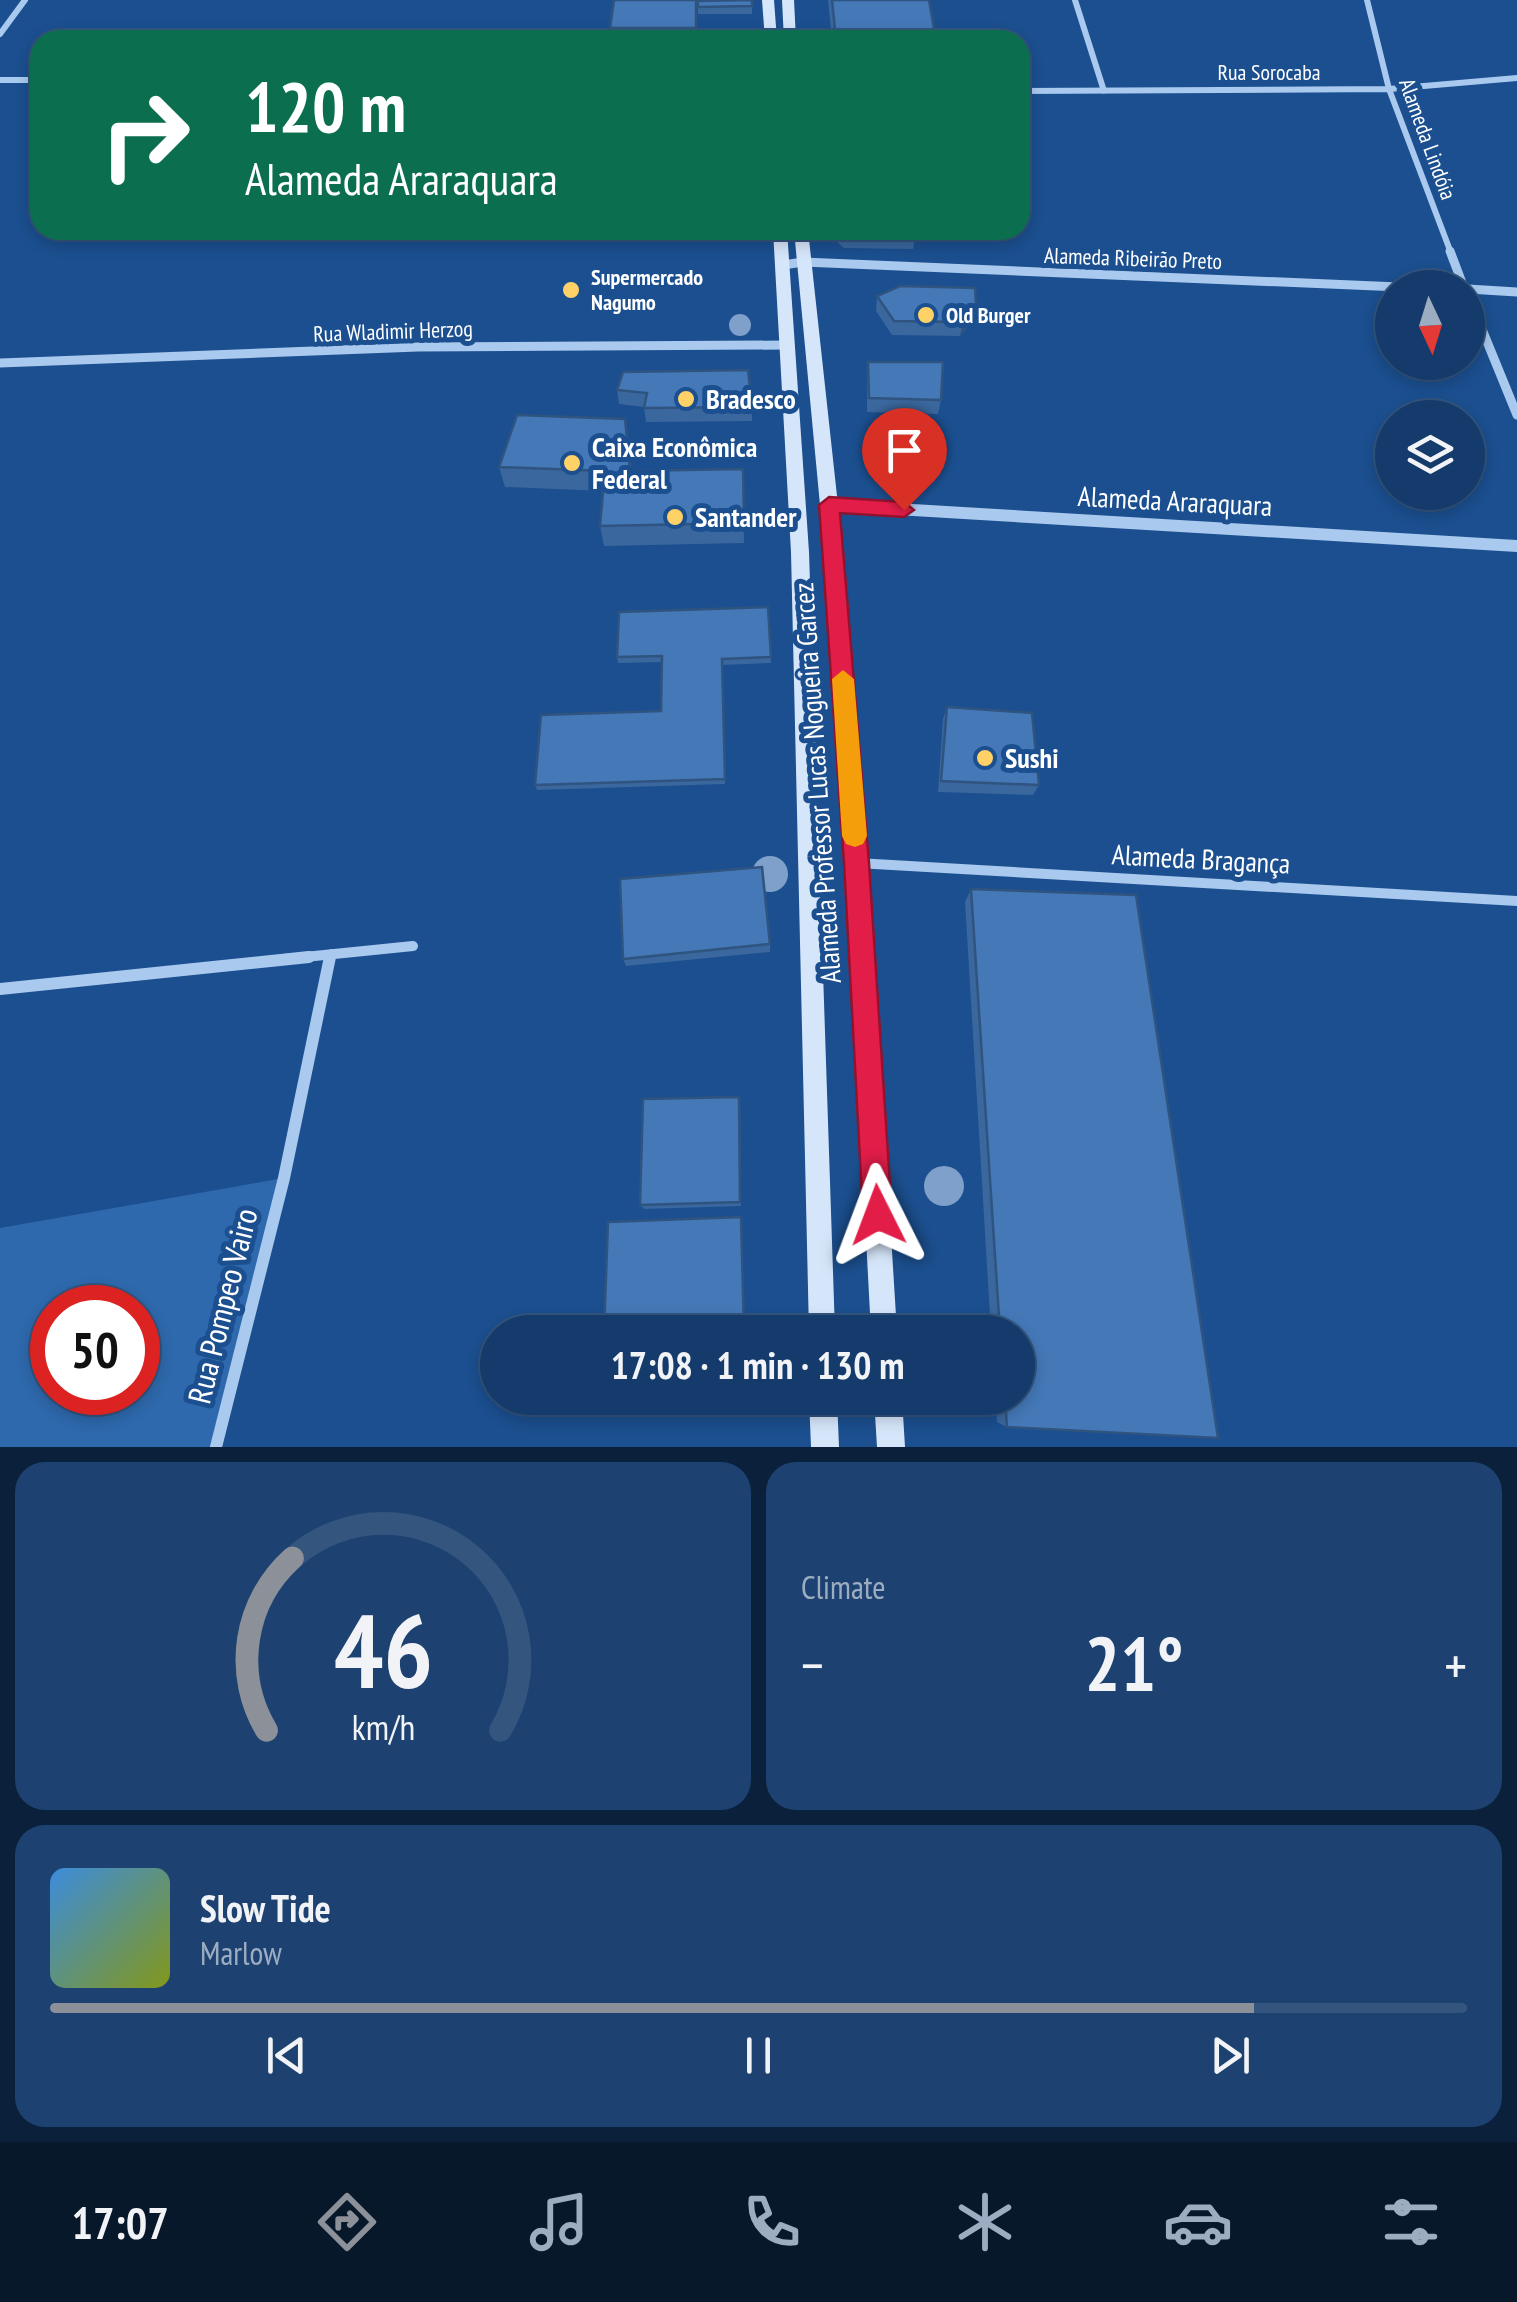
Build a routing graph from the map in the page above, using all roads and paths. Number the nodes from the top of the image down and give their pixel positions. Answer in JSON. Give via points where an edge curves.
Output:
{"nodes":[{"id":1,"x":25,"y":0,"type":"edge"},
{"id":2,"x":768,"y":0,"type":"edge"},
{"id":3,"x":788,"y":0,"type":"edge"},
{"id":4,"x":1075,"y":0,"type":"edge"},
{"id":5,"x":1368,"y":0,"type":"edge"},
{"id":6,"x":770,"y":30,"type":"edge"},
{"id":7,"x":790,"y":30,"type":"edge"},
{"id":8,"x":0,"y":34,"type":"edge"},
{"id":9,"x":1517,"y":78,"type":"edge"},
{"id":10,"x":0,"y":80,"type":"edge"},
{"id":11,"x":30,"y":80,"type":"edge"},
{"id":12,"x":1389,"y":88,"type":"junction"},
{"id":13,"x":1030,"y":91,"type":"edge"},
{"id":14,"x":1104,"y":91,"type":"junction"},
{"id":15,"x":784,"y":240,"type":"edge"},
{"id":16,"x":799,"y":240,"type":"edge"},
{"id":17,"x":793,"y":264,"type":"junction"},
{"id":18,"x":1458,"y":270,"type":"edge"},
{"id":19,"x":1375,"y":286,"type":"edge"},
{"id":20,"x":1485,"y":291,"type":"edge"},
{"id":21,"x":1517,"y":292,"type":"edge"},
{"id":22,"x":1485,"y":337,"type":"edge"},
{"id":23,"x":786,"y":345,"type":"junction"},
{"id":24,"x":0,"y":363,"type":"edge"},
{"id":25,"x":1517,"y":415,"type":"edge"},
{"id":26,"x":829,"y":505,"type":"junction"},
{"id":27,"x":1517,"y":546,"type":"edge"},
{"id":28,"x":857,"y":863,"type":"junction"},
{"id":29,"x":1517,"y":900,"type":"edge"},
{"id":30,"x":414,"y":946,"type":"dead end"},
{"id":31,"x":331,"y":954,"type":"junction"},
{"id":32,"x":0,"y":989,"type":"edge"},
{"id":33,"x":822,"y":1315,"type":"edge"},
{"id":34,"x":883,"y":1315,"type":"edge"},
{"id":35,"x":824,"y":1415,"type":"edge"},
{"id":36,"x":889,"y":1415,"type":"edge"},
{"id":37,"x":216,"y":1447,"type":"edge"},
{"id":38,"x":825,"y":1447,"type":"edge"},
{"id":39,"x":891,"y":1447,"type":"edge"}],
"edges":[{"from":1,"to":8,"type":"street"},
{"from":2,"to":6,"type":"main road"},
{"from":3,"to":7,"type":"main road"},
{"from":4,"to":14,"type":"street"},
{"from":5,"to":12,"type":"street","name":"Alameda Lindóia"},
{"from":9,"to":12,"type":"street","name":"Rua Sorocaba"},
{"from":10,"to":11,"type":"street"},
{"from":12,"to":14,"type":"street","name":"Rua Sorocaba"},
{"from":12,"to":18,"type":"street","name":"Alameda Lindóia"},
{"from":13,"to":14,"type":"street","name":"Rua Sorocaba"},
{"from":15,"to":17,"type":"main road","name":"Alameda Professor Lucas Nogueira Garcez"},
{"from":16,"to":17,"type":"main road","name":"Alameda Professor Lucas Nogueira Garcez"},
{"from":17,"to":19,"type":"street","name":"Alameda Ribeirão Preto"},
{"from":17,"to":23,"type":"main road","name":"Alameda Professor Lucas Nogueira Garcez"},
{"from":17,"to":26,"type":"main road","name":"Alameda Professor Lucas Nogueira Garcez"},
{"from":20,"to":21,"type":"street"},
{"from":22,"to":25,"type":"street","name":"Alameda Lindóia"},
{"from":23,"to":24,"type":"street","name":"Rua Wladimir Herzog","via":[[418,347]]},
{"from":23,"to":33,"type":"main road","name":"Alameda Professor Lucas Nogueira Garcez","via":[[801,571]]},
{"from":26,"to":27,"type":"street","name":"Alameda Araraquara"},
{"from":26,"to":28,"type":"main road","name":"Alameda Professor Lucas Nogueira Garcez"},
{"from":28,"to":29,"type":"street","name":"Alameda Bragança"},
{"from":28,"to":34,"type":"main road","name":"Alameda Professor Lucas Nogueira Garcez"},
{"from":30,"to":31,"type":"street"},
{"from":31,"to":32,"type":"street"},
{"from":31,"to":37,"type":"street","name":"Rua Pompeo Vairo","via":[[284,1178]]},
{"from":35,"to":38,"type":"main road"},
{"from":36,"to":39,"type":"main road"}]}
